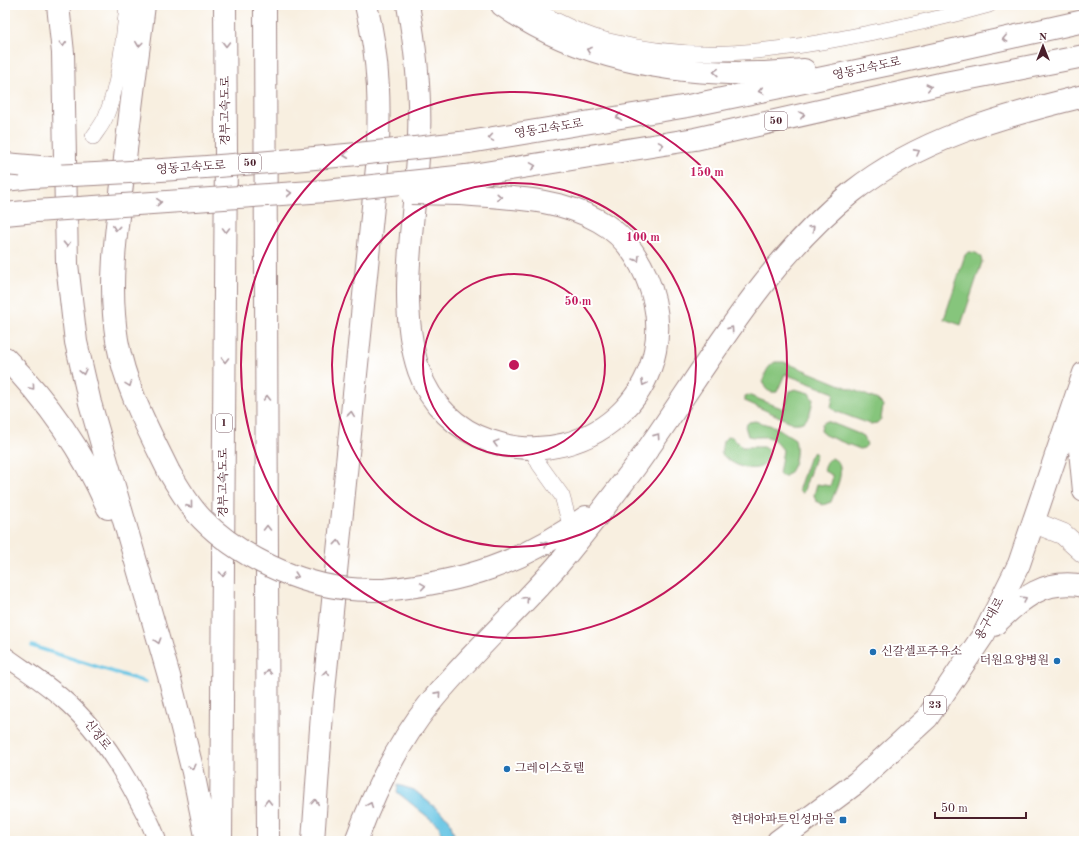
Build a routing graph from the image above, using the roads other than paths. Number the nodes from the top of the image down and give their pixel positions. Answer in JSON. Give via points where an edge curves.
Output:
{"nodes":[{"id":1,"x":58,"y":5,"type":"edge"},
{"id":2,"x":127,"y":5,"type":"edge"},
{"id":3,"x":144,"y":5,"type":"edge"},
{"id":4,"x":225,"y":5,"type":"edge"},
{"id":5,"x":265,"y":5,"type":"edge"},
{"id":6,"x":366,"y":5,"type":"edge"},
{"id":7,"x":408,"y":5,"type":"edge"},
{"id":8,"x":502,"y":5,"type":"edge"},
{"id":9,"x":526,"y":5,"type":"edge"},
{"id":10,"x":989,"y":5,"type":"edge"},
{"id":11,"x":1084,"y":21,"type":"edge"},
{"id":12,"x":1084,"y":56,"type":"edge"},
{"id":13,"x":895,"y":63,"type":"junction"},
{"id":14,"x":1084,"y":96,"type":"edge"},
{"id":15,"x":93,"y":138,"type":"dead end"},
{"id":16,"x":5,"y":164,"type":"edge"},
{"id":17,"x":114,"y":174,"type":"junction"},
{"id":18,"x":5,"y":180,"type":"edge"},
{"id":19,"x":463,"y":185,"type":"junction"},
{"id":20,"x":5,"y":214,"type":"edge"},
{"id":21,"x":5,"y":358,"type":"edge"},
{"id":22,"x":1081,"y":382,"type":"edge"},
{"id":23,"x":531,"y":448,"type":"junction"},
{"id":24,"x":634,"y":468,"type":"junction"},
{"id":25,"x":1084,"y":491,"type":"edge"},
{"id":26,"x":1033,"y":522,"type":"junction"},
{"id":27,"x":571,"y":528,"type":"junction"},
{"id":28,"x":1084,"y":553,"type":"edge"},
{"id":29,"x":1084,"y":586,"type":"edge"},
{"id":30,"x":147,"y":604,"type":"junction"},
{"id":31,"x":984,"y":634,"type":"junction"},
{"id":32,"x":5,"y":656,"type":"edge"},
{"id":33,"x":158,"y":841,"type":"edge"},
{"id":34,"x":207,"y":841,"type":"edge"},
{"id":35,"x":221,"y":841,"type":"edge"},
{"id":36,"x":268,"y":841,"type":"edge"},
{"id":37,"x":313,"y":841,"type":"edge"},
{"id":38,"x":356,"y":841,"type":"edge"},
{"id":39,"x":778,"y":841,"type":"edge"}],
"edges":[{"from":1,"to":30,"type":"main road","one_way":true,"via":[[63,53],[67,264],[76,342],[90,403]]},
{"from":2,"to":15,"type":"street","via":[[116,84],[106,117]]},
{"from":3,"to":27,"type":"main road","one_way":true,"bridge":true,"via":[[116,233],[113,301],[117,340],[126,378],[139,411],[169,472],[201,518],[221,537],[253,558],[292,575],[350,589],[384,590],[451,581],[478,573],[536,549]]},
{"from":4,"to":35,"type":"main road","name":"경부고속도로","number":"1","one_way":true},
{"from":36,"to":5,"type":"main road","one_way":true},
{"from":37,"to":6,"type":"main road","one_way":true,"via":[[325,676],[377,167],[380,115],[378,78],[374,38]]},
{"from":23,"to":7,"type":"main road","one_way":true,"via":[[497,444],[480,438],[454,422],[432,398],[414,355],[408,306],[420,118],[418,79]]},
{"from":13,"to":8,"type":"main road","one_way":true,"via":[[759,73],[666,68],[590,51],[552,35]]},
{"from":9,"to":10,"type":"street","via":[[573,29],[609,41],[699,54],[730,54],[805,46]]},
{"from":11,"to":13,"type":"main road","name":"영동고속도로","number":"50","one_way":true},
{"from":19,"to":12,"type":"main road","number":"50","one_way":true,"via":[[695,139],[940,84]]},
{"from":13,"to":17,"type":"main road","name":"영동고속도로","number":"50","one_way":true,"bridge":true,"via":[[688,106],[468,142],[320,158]]},
{"from":24,"to":14,"type":"main road","one_way":true,"via":[[768,278],[795,244],[853,191],[939,140],[978,124]]},
{"from":16,"to":17,"type":"main road","bridge":true},
{"from":17,"to":18,"type":"main road","name":"영동고속도로","number":"50","bridge":true},
{"from":20,"to":19,"type":"main road","one_way":true,"bridge":true,"via":[[326,190]]},
{"from":19,"to":23,"type":"main road","one_way":true,"via":[[565,206],[598,220],[613,229],[635,254],[653,296],[656,329],[652,362],[640,390],[630,403],[614,420],[581,438],[564,445]]},
{"from":21,"to":30,"type":"main road","one_way":true,"via":[[44,402],[94,476]]},
{"from":22,"to":25,"type":"main road","via":[[1078,430]]},
{"from":22,"to":26,"type":"main road","name":"용구대로","number":"23"},
{"from":23,"to":27,"type":"street","via":[[562,496]]},
{"from":24,"to":27,"type":"main road","via":[[611,496]]},
{"from":38,"to":24,"type":"main road","one_way":true,"via":[[398,749],[429,704],[558,564]]},
{"from":26,"to":28,"type":"main road","via":[[1063,534]]},
{"from":26,"to":31,"type":"main road","name":"용구대로","number":"23","via":[[1019,564]]},
{"from":31,"to":29,"type":"main road","one_way":true,"via":[[1022,599],[1046,587],[1067,583]]},
{"from":30,"to":34,"type":"main road","one_way":true,"via":[[183,733]]},
{"from":31,"to":39,"type":"main road","name":"용구대로","number":"23","via":[[927,718],[856,783]]},
{"from":32,"to":33,"type":"street","name":"신정로","via":[[61,697],[103,740],[132,787]]}]}
